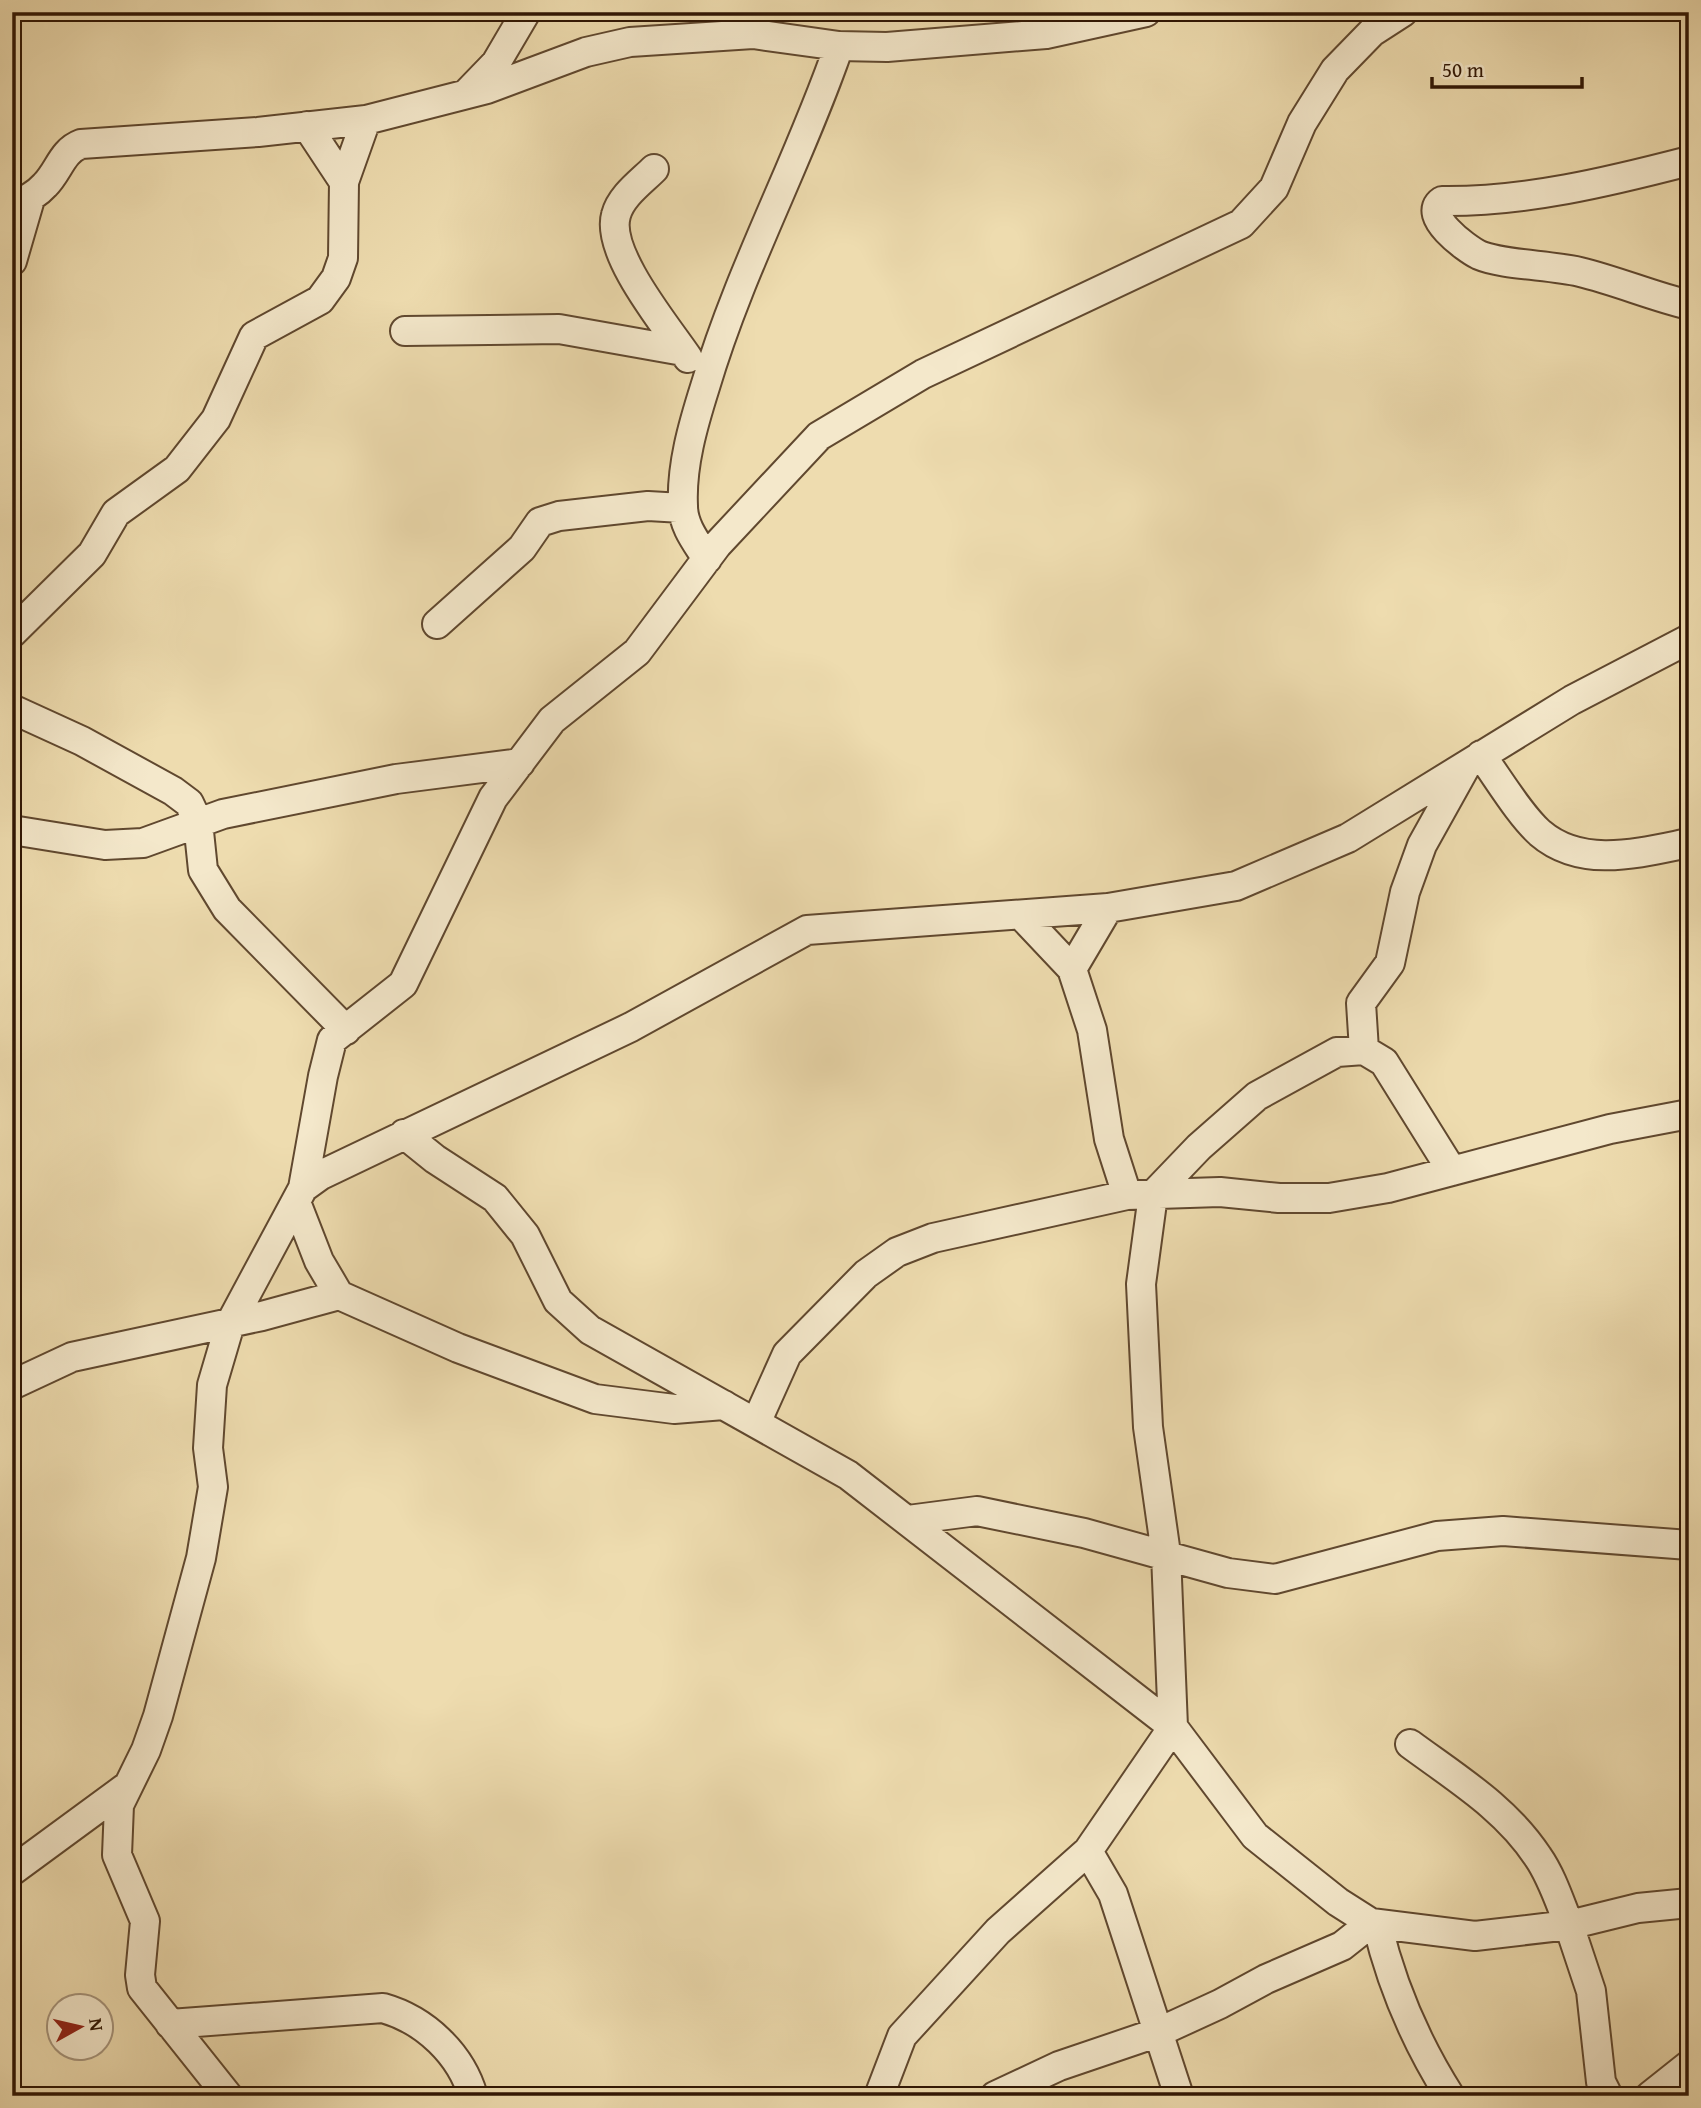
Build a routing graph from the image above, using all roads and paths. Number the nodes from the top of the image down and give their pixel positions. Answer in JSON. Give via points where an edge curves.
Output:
{"nodes":[{"id":1,"x":526,"y":12,"type":"edge"},
{"id":2,"x":1146,"y":12,"type":"edge"},
{"id":3,"x":1403,"y":12,"type":"edge"},
{"id":4,"x":1117,"y":16,"type":"edge"},
{"id":5,"x":839,"y":46,"type":"junction"},
{"id":6,"x":467,"y":94,"type":"junction"},
{"id":7,"x":366,"y":120,"type":"junction"},
{"id":8,"x":307,"y":126,"type":"junction"},
{"id":9,"x":1689,"y":161,"type":"edge"},
{"id":10,"x":654,"y":169,"type":"dead end"},
{"id":11,"x":344,"y":182,"type":"junction"},
{"id":12,"x":21,"y":202,"type":"edge"},
{"id":13,"x":12,"y":261,"type":"edge"},
{"id":14,"x":1689,"y":305,"type":"edge"},
{"id":15,"x":405,"y":331,"type":"dead end"},
{"id":16,"x":715,"y":351,"type":"junction"},
{"id":17,"x":685,"y":354,"type":"junction"},
{"id":18,"x":704,"y":388,"type":"junction"},
{"id":19,"x":682,"y":508,"type":"junction"},
{"id":20,"x":707,"y":559,"type":"junction"},
{"id":21,"x":437,"y":624,"type":"dead end"},
{"id":22,"x":12,"y":633,"type":"edge"},
{"id":23,"x":1689,"y":639,"type":"edge"},
{"id":24,"x":12,"y":709,"type":"edge"},
{"id":25,"x":1474,"y":759,"type":"junction"},
{"id":26,"x":520,"y":763,"type":"junction"},
{"id":27,"x":198,"y":822,"type":"junction"},
{"id":28,"x":12,"y":830,"type":"edge"},
{"id":29,"x":1689,"y":843,"type":"edge"},
{"id":30,"x":1108,"y":908,"type":"junction"},
{"id":31,"x":1022,"y":916,"type":"junction"},
{"id":32,"x":1072,"y":969,"type":"junction"},
{"id":33,"x":346,"y":1030,"type":"junction"},
{"id":34,"x":1364,"y":1050,"type":"junction"},
{"id":35,"x":1689,"y":1114,"type":"edge"},
{"id":36,"x":404,"y":1134,"type":"junction"},
{"id":37,"x":1452,"y":1171,"type":"junction"},
{"id":38,"x":299,"y":1195,"type":"junction"},
{"id":39,"x":1140,"y":1195,"type":"junction"},
{"id":40,"x":339,"y":1295,"type":"junction"},
{"id":41,"x":230,"y":1324,"type":"junction"},
{"id":42,"x":12,"y":1385,"type":"edge"},
{"id":43,"x":724,"y":1405,"type":"junction"},
{"id":44,"x":756,"y":1423,"type":"junction"},
{"id":45,"x":1159,"y":1505,"type":"junction"},
{"id":46,"x":908,"y":1520,"type":"junction"},
{"id":47,"x":1128,"y":1544,"type":"junction"},
{"id":48,"x":1689,"y":1545,"type":"edge"},
{"id":49,"x":1166,"y":1554,"type":"junction"},
{"id":50,"x":1173,"y":1727,"type":"junction"},
{"id":51,"x":1410,"y":1745,"type":"dead end"},
{"id":52,"x":125,"y":1788,"type":"junction"},
{"id":53,"x":1088,"y":1851,"type":"junction"},
{"id":54,"x":12,"y":1871,"type":"edge"},
{"id":55,"x":1689,"y":1903,"type":"edge"},
{"id":56,"x":1374,"y":1923,"type":"junction"},
{"id":57,"x":1569,"y":1925,"type":"junction"},
{"id":58,"x":170,"y":2024,"type":"junction"},
{"id":59,"x":1159,"y":2032,"type":"junction"},
{"id":60,"x":1689,"y":2065,"type":"edge"},
{"id":61,"x":228,"y":2096,"type":"edge"},
{"id":62,"x":473,"y":2096,"type":"edge"},
{"id":63,"x":879,"y":2096,"type":"edge"},
{"id":64,"x":995,"y":2096,"type":"edge"},
{"id":65,"x":1179,"y":2096,"type":"edge"},
{"id":66,"x":1450,"y":2096,"type":"edge"},
{"id":67,"x":1608,"y":2096,"type":"edge"},
{"id":68,"x":1650,"y":2096,"type":"edge"}],
"edges":[{"from":1,"to":6,"type":"street","via":[[496,63]]},
{"from":2,"to":4,"type":"street"},
{"from":3,"to":20,"type":"street","via":[[1372,32],[1335,70],[1302,123],[1274,188],[1241,224],[923,373],[819,436]]},
{"from":4,"to":5,"type":"street","via":[[1046,34],[887,47]]},
{"from":5,"to":6,"type":"street","via":[[753,34],[630,41]]},
{"from":5,"to":16,"type":"street"},
{"from":6,"to":7,"type":"street"},
{"from":7,"to":8,"type":"street"},
{"from":7,"to":11,"type":"street"},
{"from":8,"to":11,"type":"street"},
{"from":8,"to":12,"type":"street","via":[[81,144],[72,148],[47,184]]},
{"from":9,"to":14,"type":"street","via":[[1515,198],[1442,201],[1436,217],[1479,255],[1580,272]]},
{"from":10,"to":17,"type":"street","via":[[621,202],[616,230],[637,287]]},
{"from":11,"to":22,"type":"street","via":[[343,258],[320,300],[254,336],[216,419],[177,469],[117,513],[92,554]]},
{"from":12,"to":13,"type":"street"},
{"from":15,"to":17,"type":"street","via":[[559,329]]},
{"from":16,"to":17,"type":"street"},
{"from":16,"to":18,"type":"street"},
{"from":17,"to":18,"type":"street"},
{"from":18,"to":19,"type":"street","via":[[691,431]]},
{"from":19,"to":20,"type":"street"},
{"from":19,"to":21,"type":"street","via":[[648,506],[540,522],[522,548]]},
{"from":20,"to":26,"type":"street","via":[[637,652],[552,720]]},
{"from":23,"to":25,"type":"street","via":[[1572,700]]},
{"from":24,"to":27,"type":"street","via":[[173,791],[189,803]]},
{"from":25,"to":29,"type":"street","via":[[1538,831],[1564,850],[1632,855]]},
{"from":25,"to":30,"type":"street","via":[[1348,838],[1236,886]]},
{"from":25,"to":34,"type":"street","via":[[1422,845],[1405,891],[1390,963],[1361,1003]]},
{"from":26,"to":27,"type":"street","via":[[396,779]]},
{"from":26,"to":33,"type":"street","via":[[494,798],[403,984]]},
{"from":27,"to":28,"type":"street","via":[[143,843]]},
{"from":27,"to":33,"type":"street","via":[[203,870],[227,909]]},
{"from":30,"to":31,"type":"street"},
{"from":30,"to":32,"type":"street"},
{"from":31,"to":32,"type":"street"},
{"from":31,"to":36,"type":"street","via":[[807,930],[631,1027]]},
{"from":32,"to":39,"type":"street","via":[[1092,1030],[1109,1139]]},
{"from":33,"to":38,"type":"street","via":[[332,1040]]},
{"from":34,"to":37,"type":"street","via":[[1384,1062],[1395,1076]]},
{"from":34,"to":39,"type":"street","via":[[1337,1052],[1257,1096]]},
{"from":35,"to":37,"type":"street","via":[[1610,1129]]},
{"from":36,"to":38,"type":"street","via":[[321,1175]]},
{"from":36,"to":43,"type":"street","via":[[495,1199],[525,1235],[558,1301],[590,1330]]},
{"from":37,"to":39,"type":"street","via":[[1329,1198],[1220,1192]]},
{"from":38,"to":40,"type":"street","via":[[319,1261]]},
{"from":38,"to":41,"type":"street"},
{"from":39,"to":44,"type":"street","via":[[933,1238],[897,1252],[866,1274],[787,1354]]},
{"from":39,"to":45,"type":"street","via":[[1148,1427]]},
{"from":40,"to":41,"type":"street"},
{"from":40,"to":43,"type":"street","via":[[458,1348],[595,1399],[674,1409]]},
{"from":41,"to":42,"type":"street","via":[[72,1357]]},
{"from":41,"to":52,"type":"street","via":[[212,1385],[208,1448],[213,1487],[201,1559],[154,1728]]},
{"from":43,"to":44,"type":"street"},
{"from":44,"to":46,"type":"street","via":[[848,1475]]},
{"from":45,"to":47,"type":"street"},
{"from":45,"to":49,"type":"street"},
{"from":46,"to":47,"type":"street","via":[[977,1511]]},
{"from":46,"to":50,"type":"street"},
{"from":47,"to":49,"type":"street"},
{"from":48,"to":49,"type":"street","via":[[1503,1531],[1437,1536],[1275,1579],[1228,1573]]},
{"from":49,"to":50,"type":"street"},
{"from":50,"to":53,"type":"street"},
{"from":50,"to":56,"type":"street","via":[[1255,1836],[1338,1902]]},
{"from":51,"to":57,"type":"street","via":[[1517,1828],[1540,1860]]},
{"from":52,"to":54,"type":"street"},
{"from":52,"to":58,"type":"street","via":[[118,1805],[117,1855],[145,1921],[142,1988]]},
{"from":53,"to":59,"type":"street","via":[[1113,1894]]},
{"from":53,"to":63,"type":"street","via":[[998,1931],[925,2007],[902,2036]]},
{"from":55,"to":57,"type":"street","via":[[1638,1908]]},
{"from":56,"to":57,"type":"street","via":[[1475,1936]]},
{"from":56,"to":59,"type":"street","via":[[1342,1945]]},
{"from":56,"to":66,"type":"street","via":[[1395,1992],[1424,2056]]},
{"from":57,"to":67,"type":"street","via":[[1591,1991],[1601,2082]]},
{"from":58,"to":61,"type":"street"},
{"from":58,"to":62,"type":"street","via":[[383,2008],[398,2012],[444,2045],[468,2078]]},
{"from":59,"to":64,"type":"street","via":[[1059,2066]]},
{"from":59,"to":65,"type":"street"},
{"from":60,"to":68,"type":"street"}]}
